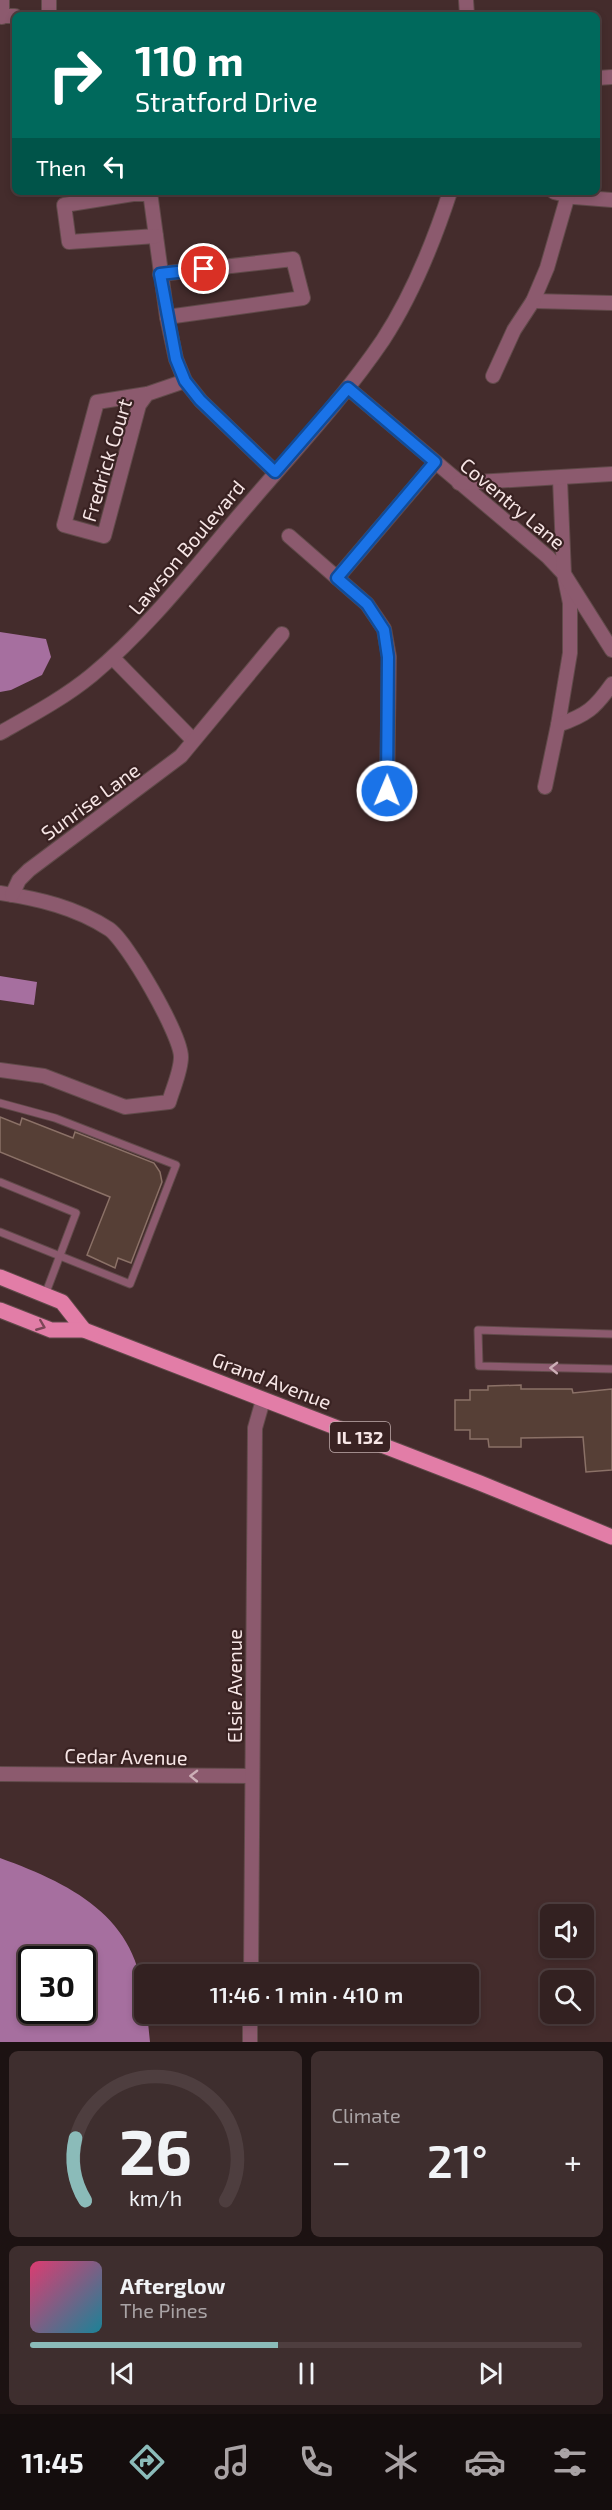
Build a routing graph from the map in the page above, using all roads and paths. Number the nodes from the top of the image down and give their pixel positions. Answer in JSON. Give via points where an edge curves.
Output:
{"nodes":[{"id":1,"x":2,"y":0,"type":"edge"},
{"id":2,"x":6,"y":16,"type":"edge"},
{"id":3,"x":127,"y":195,"type":"edge"},
{"id":4,"x":150,"y":195,"type":"edge"},
{"id":5,"x":449,"y":195,"type":"edge"},
{"id":6,"x":561,"y":195,"type":"edge"},
{"id":7,"x":576,"y":195,"type":"edge"},
{"id":8,"x":612,"y":200,"type":"edge"},
{"id":9,"x":156,"y":236,"type":"junction"},
{"id":10,"x":160,"y":274,"type":"junction"},
{"id":11,"x":533,"y":301,"type":"junction"},
{"id":12,"x":612,"y":303,"type":"edge"},
{"id":13,"x":167,"y":317,"type":"junction"},
{"id":14,"x":493,"y":376,"type":"dead end"},
{"id":15,"x":185,"y":381,"type":"junction"},
{"id":16,"x":348,"y":388,"type":"junction"},
{"id":17,"x":147,"y":394,"type":"junction"},
{"id":18,"x":435,"y":462,"type":"junction"},
{"id":19,"x":275,"y":472,"type":"junction"},
{"id":20,"x":612,"y":474,"type":"edge"},
{"id":21,"x":560,"y":479,"type":"junction"},
{"id":22,"x":459,"y":483,"type":"junction"},
{"id":23,"x":289,"y":536,"type":"dead end"},
{"id":24,"x":564,"y":574,"type":"junction"},
{"id":25,"x":337,"y":578,"type":"junction"},
{"id":26,"x":282,"y":634,"type":"dead end"},
{"id":27,"x":612,"y":650,"type":"edge"},
{"id":28,"x":113,"y":657,"type":"junction"},
{"id":29,"x":612,"y":684,"type":"edge"},
{"id":30,"x":558,"y":725,"type":"junction"},
{"id":31,"x":0,"y":732,"type":"edge"},
{"id":32,"x":194,"y":740,"type":"junction"},
{"id":33,"x":546,"y":787,"type":"dead end"},
{"id":34,"x":387,"y":791,"type":"dead end"},
{"id":35,"x":6,"y":894,"type":"edge"},
{"id":36,"x":0,"y":1070,"type":"edge"},
{"id":37,"x":0,"y":1103,"type":"edge"},
{"id":38,"x":0,"y":1182,"type":"edge"},
{"id":39,"x":0,"y":1232,"type":"edge"},
{"id":40,"x":60,"y":1255,"type":"junction"},
{"id":41,"x":0,"y":1277,"type":"edge"},
{"id":42,"x":45,"y":1295,"type":"junction"},
{"id":43,"x":0,"y":1310,"type":"edge"},
{"id":44,"x":84,"y":1330,"type":"junction"},
{"id":45,"x":612,"y":1334,"type":"edge"},
{"id":46,"x":612,"y":1369,"type":"edge"},
{"id":47,"x":263,"y":1400,"type":"junction"},
{"id":48,"x":612,"y":1537,"type":"edge"},
{"id":49,"x":0,"y":1774,"type":"edge"},
{"id":50,"x":252,"y":1776,"type":"junction"},
{"id":51,"x":251,"y":1964,"type":"edge"},
{"id":52,"x":250,"y":2024,"type":"edge"},
{"id":53,"x":250,"y":2042,"type":"edge"}],
"edges":[{"from":1,"to":2,"type":"street"},
{"from":3,"to":9,"type":"street","via":[[64,205],[69,242]]},
{"from":4,"to":9,"type":"street"},
{"from":5,"to":16,"type":"street","name":"Lawson Boulevard","via":[[434,241],[408,298]]},
{"from":6,"to":11,"type":"street","via":[[548,268]]},
{"from":7,"to":8,"type":"street"},
{"from":9,"to":10,"type":"street"},
{"from":10,"to":13,"type":"street"},
{"from":10,"to":13,"type":"street","via":[[293,259],[303,298]]},
{"from":11,"to":12,"type":"street"},
{"from":11,"to":14,"type":"street","via":[[514,330]]},
{"from":13,"to":15,"type":"street"},
{"from":15,"to":17,"type":"street","name":"Fredrick Court"},
{"from":15,"to":19,"type":"street"},
{"from":16,"to":18,"type":"street","name":"Coventry Lane"},
{"from":16,"to":19,"type":"street","name":"Lawson Boulevard"},
{"from":17,"to":17,"type":"street","name":"Fredrick Court","via":[[97,402],[64,525],[104,536],[139,405]]},
{"from":18,"to":22,"type":"street","name":"Coventry Lane"},
{"from":18,"to":25,"type":"street"},
{"from":19,"to":28,"type":"street","name":"Lawson Boulevard"},
{"from":20,"to":21,"type":"street"},
{"from":21,"to":22,"type":"street"},
{"from":21,"to":24,"type":"street","name":"Coventry Lane"},
{"from":22,"to":24,"type":"street","name":"Coventry Lane"},
{"from":23,"to":25,"type":"street"},
{"from":24,"to":27,"type":"street","name":"Coventry Lane"},
{"from":24,"to":30,"type":"street","name":"Coventry Lane","via":[[570,603],[570,653]]},
{"from":25,"to":34,"type":"street","via":[[367,604],[384,630],[388,657]]},
{"from":26,"to":32,"type":"street","name":"Sunrise Lane"},
{"from":28,"to":31,"type":"street","name":"Lawson Boulevard","via":[[52,704]]},
{"from":28,"to":32,"type":"street"},
{"from":29,"to":30,"type":"street","via":[[584,716]]},
{"from":30,"to":33,"type":"street","name":"Coventry Lane"},
{"from":32,"to":35,"type":"street","name":"Sunrise Lane","via":[[168,768],[29,870]]},
{"from":35,"to":36,"type":"street","via":[[65,907],[120,939],[144,976],[181,1057],[169,1102],[125,1107],[44,1076]]},
{"from":37,"to":40,"type":"lane","via":[[55,1118],[176,1165],[130,1284]]},
{"from":38,"to":40,"type":"lane","via":[[76,1213]]},
{"from":39,"to":40,"type":"lane"},
{"from":40,"to":42,"type":"lane"},
{"from":41,"to":42,"type":"main road"},
{"from":42,"to":44,"type":"main road","via":[[62,1302]]},
{"from":43,"to":44,"type":"main road","name":"Grand Avenue","number":"IL 132","one_way":true,"via":[[51,1330]]},
{"from":44,"to":47,"type":"main road","name":"Grand Avenue","number":"IL 132"},
{"from":46,"to":45,"type":"lane","one_way":true,"via":[[479,1366],[478,1330]]},
{"from":47,"to":48,"type":"main road","name":"Grand Avenue","number":"IL 132"},
{"from":47,"to":50,"type":"street","name":"Elsie Avenue","via":[[255,1428]]},
{"from":50,"to":49,"type":"street","name":"Cedar Avenue","one_way":true},
{"from":50,"to":51,"type":"street","name":"Elsie Avenue"},
{"from":52,"to":53,"type":"street"}]}
